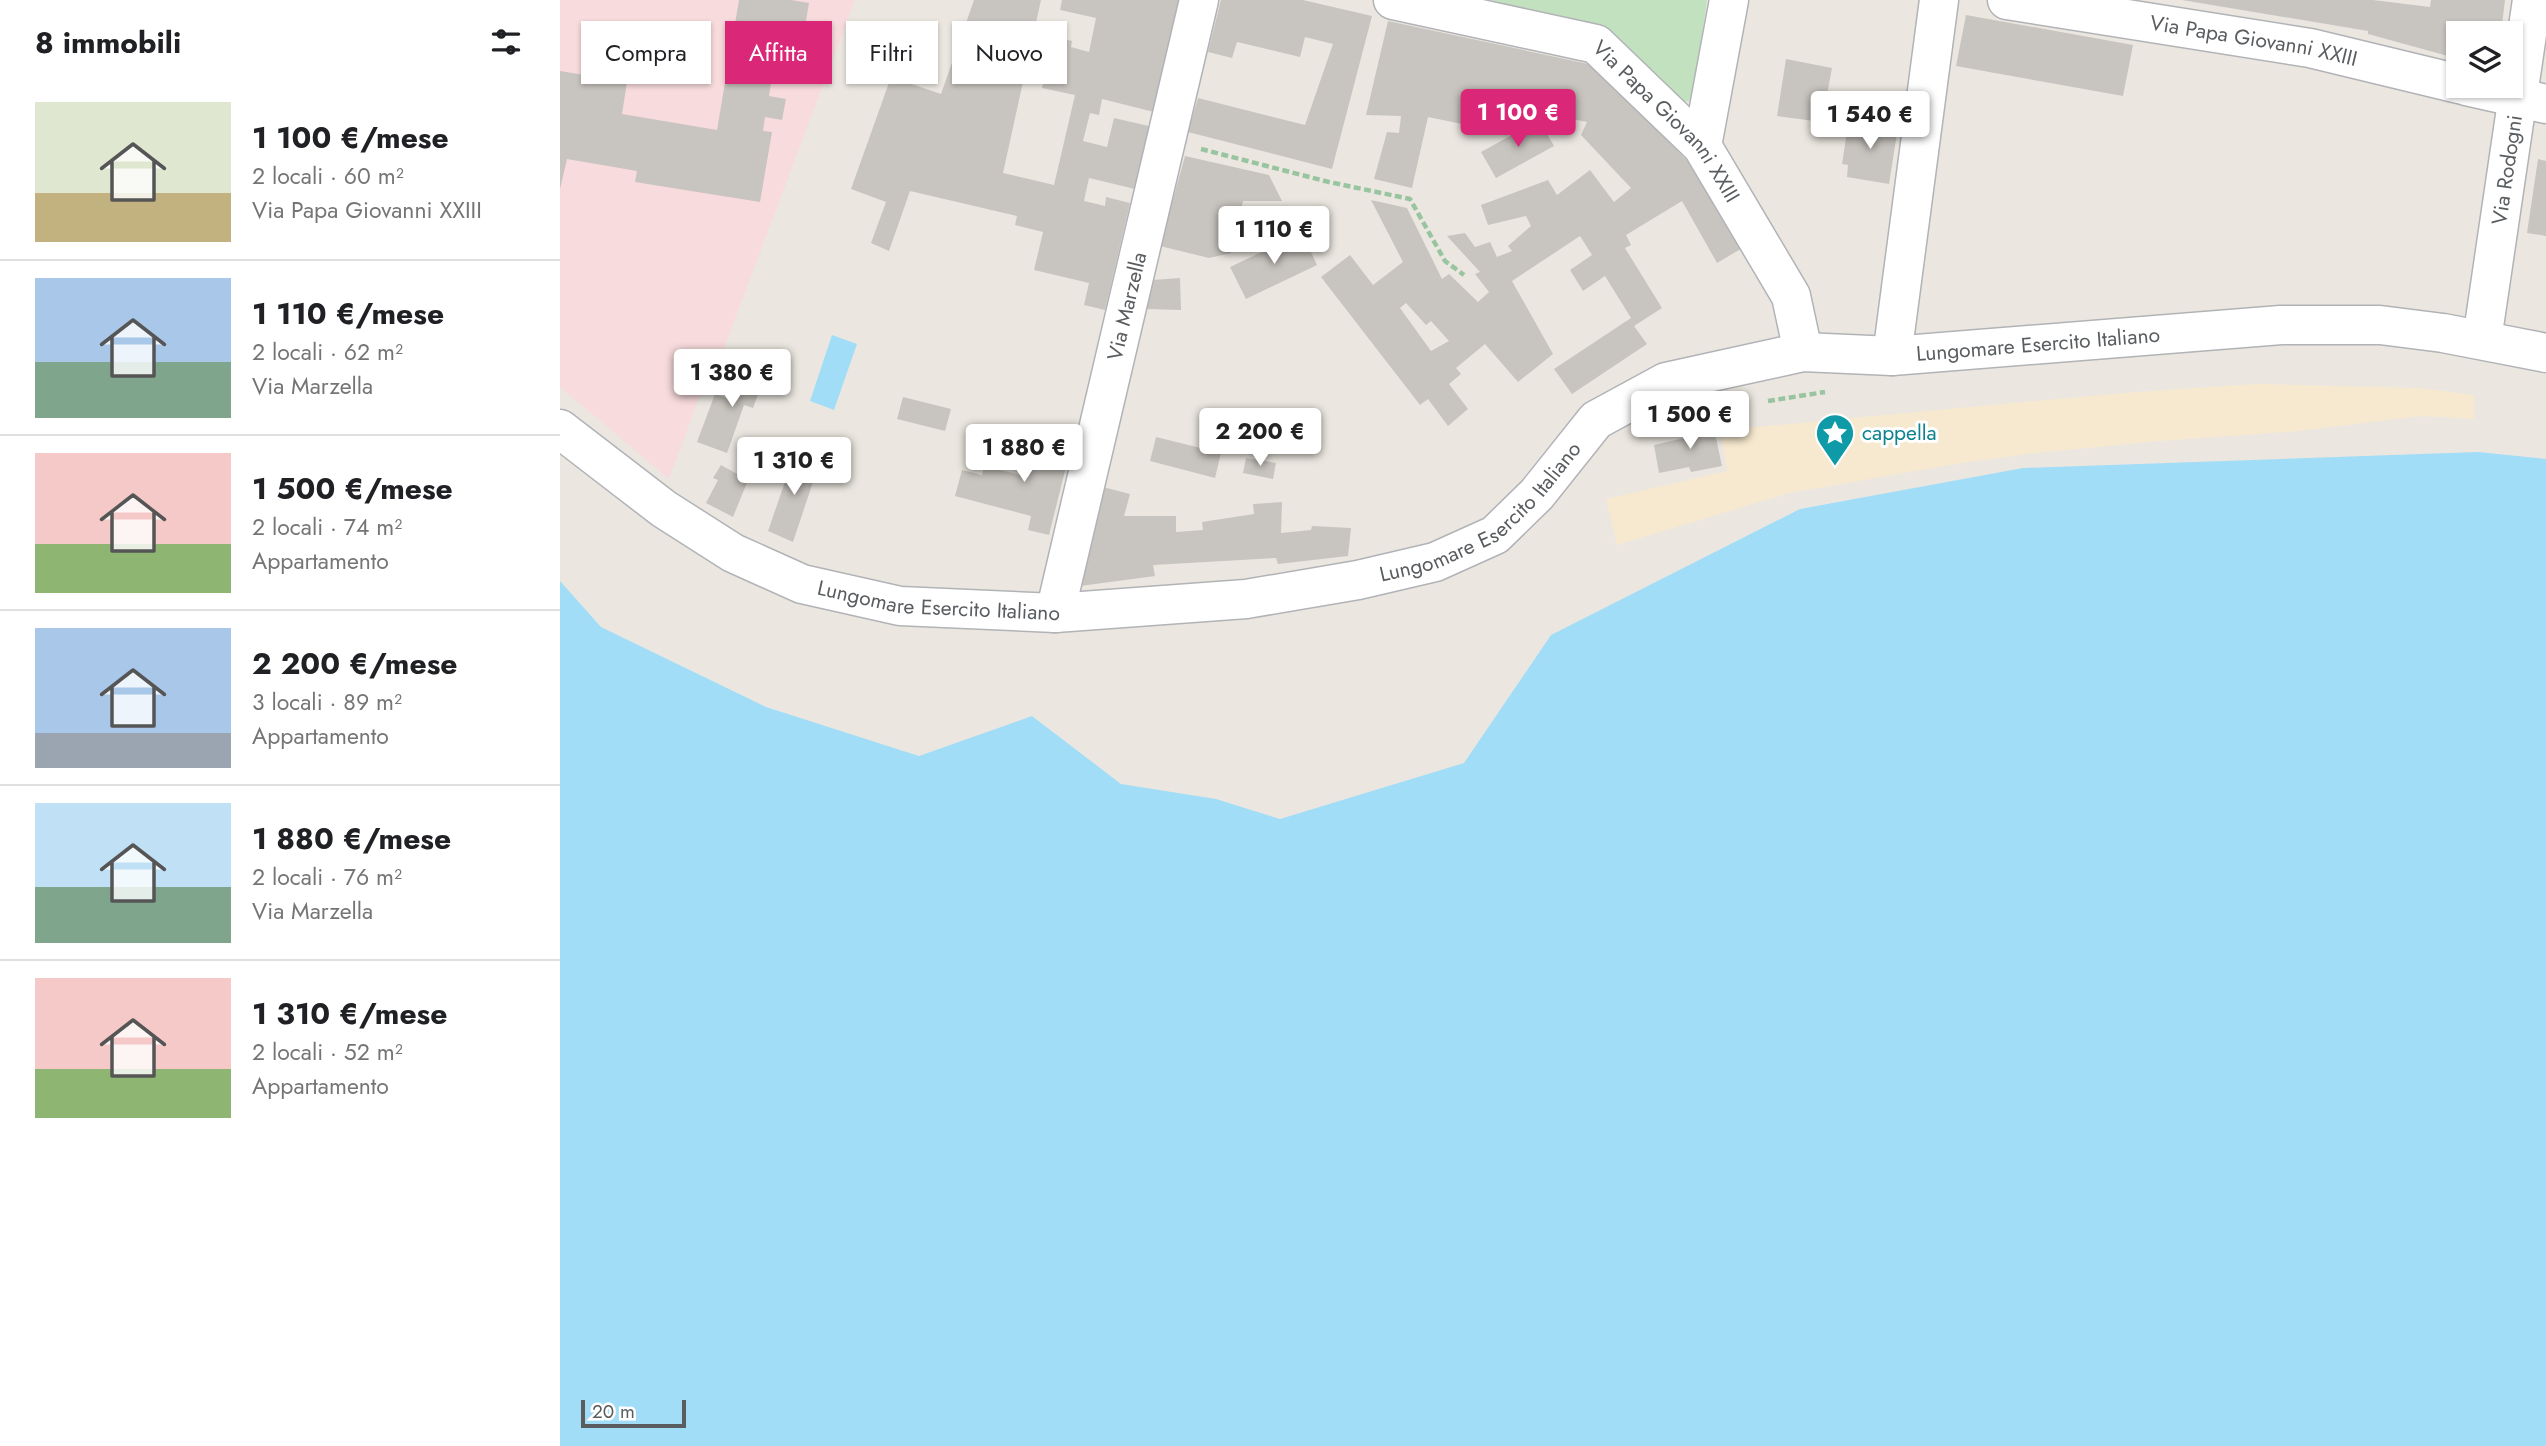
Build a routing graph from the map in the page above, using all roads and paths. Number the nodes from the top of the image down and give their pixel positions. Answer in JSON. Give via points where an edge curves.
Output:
{"nodes":[{"id":1,"x":1199,"y":0,"type":"edge"},
{"id":2,"x":1393,"y":0,"type":"edge"},
{"id":3,"x":1728,"y":0,"type":"edge"},
{"id":4,"x":1939,"y":0,"type":"edge"},
{"id":5,"x":2007,"y":0,"type":"edge"},
{"id":6,"x":2532,"y":0,"type":"edge"},
{"id":7,"x":2446,"y":81,"type":"edge"},
{"id":8,"x":2532,"y":101,"type":"edge"},
{"id":9,"x":1166,"y":139,"type":"junction"},
{"id":10,"x":1702,"y":146,"type":"junction"},
{"id":11,"x":1464,"y":275,"type":"dead end"},
{"id":12,"x":2482,"y":340,"type":"junction"},
{"id":13,"x":1803,"y":352,"type":"junction"},
{"id":14,"x":2546,"y":353,"type":"edge"},
{"id":15,"x":1892,"y":356,"type":"junction"},
{"id":16,"x":560,"y":429,"type":"edge"},
{"id":17,"x":1055,"y":613,"type":"junction"}],
"edges":[{"from":1,"to":9,"type":"street","name":"Via Marzella"},
{"from":2,"to":10,"type":"street","name":"Via Papa Giovanni XXIII","via":[[1596,44]]},
{"from":3,"to":10,"type":"street"},
{"from":4,"to":15,"type":"street"},
{"from":5,"to":7,"type":"street","name":"Via Papa Giovanni XXIII","via":[[2310,48]]},
{"from":6,"to":8,"type":"street","name":"Via Rodogni"},
{"from":8,"to":12,"type":"street","name":"Via Rodogni"},
{"from":9,"to":11,"type":"path","via":[[1410,199],[1444,261]]},
{"from":9,"to":17,"type":"street","name":"Via Marzella"},
{"from":10,"to":13,"type":"street","name":"Via Papa Giovanni XXIII","via":[[1791,296]]},
{"from":12,"to":14,"type":"street","name":"Lungomare Esercito Italiano"},
{"from":12,"to":15,"type":"street","name":"Lungomare Esercito Italiano","via":[[2380,325],[2281,324]]},
{"from":13,"to":15,"type":"street","name":"Lungomare Esercito Italiano"},
{"from":13,"to":17,"type":"street","name":"Lungomare Esercito Italiano","via":[[1666,382],[1596,420],[1538,494],[1495,535],[1435,562],[1246,599]]},
{"from":16,"to":17,"type":"street","name":"Lungomare Esercito Italiano","via":[[664,509],[733,553],[802,584],[900,606]]}]}
